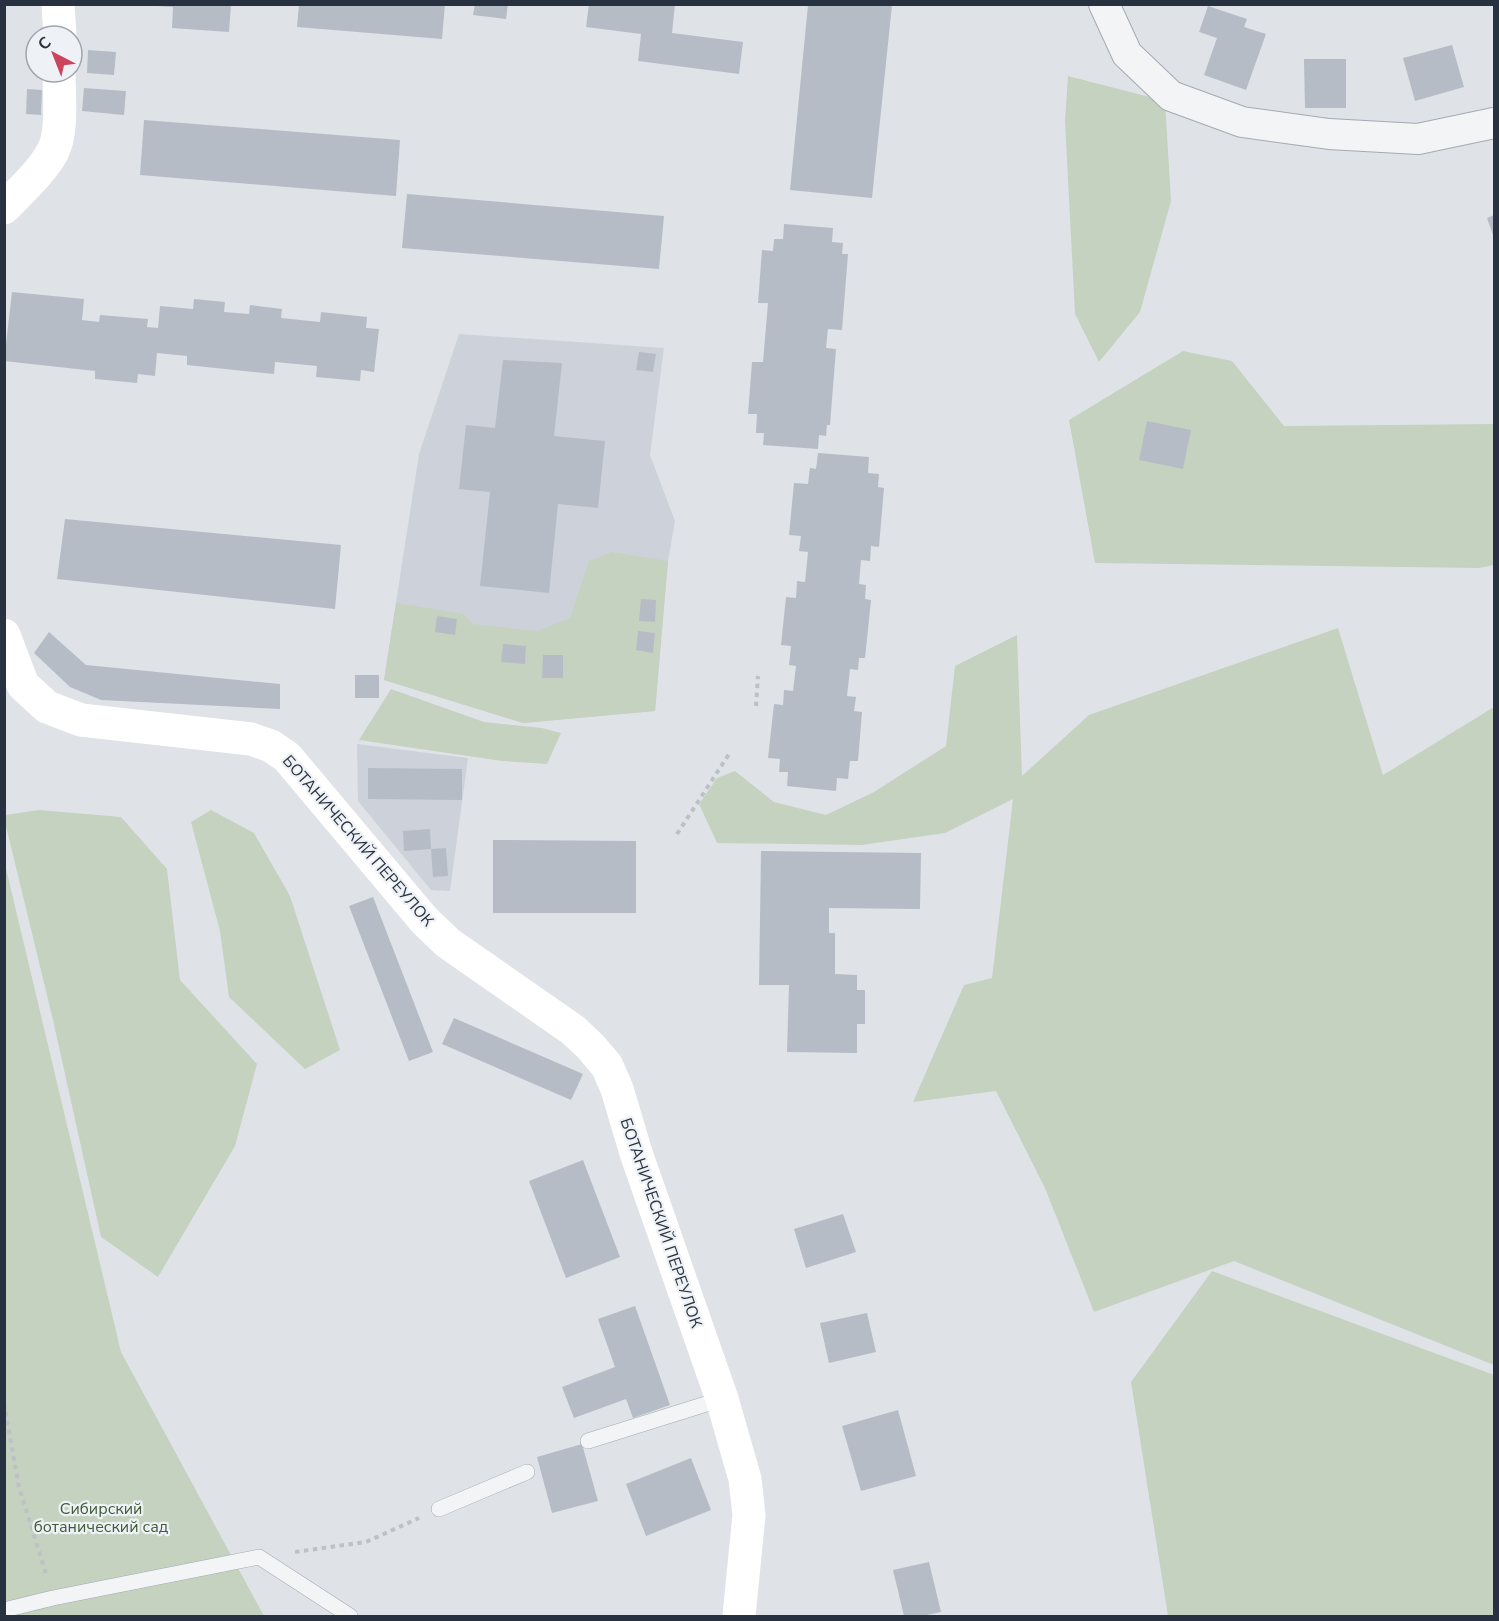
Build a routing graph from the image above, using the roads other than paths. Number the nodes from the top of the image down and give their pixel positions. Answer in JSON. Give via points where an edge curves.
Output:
{"nodes":[{"id":1,"x":58,"y":4,"type":"edge"},
{"id":2,"x":1104,"y":4,"type":"edge"},
{"id":3,"x":59,"y":24,"type":"edge"},
{"id":4,"x":60,"y":84,"type":"edge"},
{"id":5,"x":1494,"y":123,"type":"edge"},
{"id":6,"x":4,"y":208,"type":"edge"},
{"id":7,"x":4,"y":636,"type":"edge"},
{"id":8,"x":722,"y":1399,"type":"junction"},
{"id":9,"x":588,"y":1441,"type":"dead end"},
{"id":10,"x":527,"y":1473,"type":"dead end"},
{"id":11,"x":439,"y":1509,"type":"road end"},
{"id":12,"x":4,"y":1610,"type":"edge"},
{"id":13,"x":350,"y":1617,"type":"edge"},
{"id":14,"x":739,"y":1617,"type":"edge"}],
"edges":[{"from":1,"to":3,"type":"street"},
{"from":2,"to":5,"type":"street","via":[[1126,54],[1171,96],[1242,122],[1329,134],[1418,139]]},
{"from":4,"to":6,"type":"street","via":[[53,150]]},
{"from":7,"to":8,"type":"street","name":"БОТАНИЧЕСКИЙ ПЕРЕУЛОК","via":[[22,685],[47,707],[81,720],[251,739],[287,757],[424,920],[448,943],[573,1030],[591,1047],[607,1066],[616,1089]]},
{"from":8,"to":9,"type":"lane"},
{"from":8,"to":14,"type":"street","name":"БОТАНИЧЕСКИЙ ПЕРЕУЛОК","via":[[745,1479],[749,1515]]},
{"from":10,"to":11,"type":"lane"},
{"from":12,"to":13,"type":"lane","via":[[259,1557]]}]}
